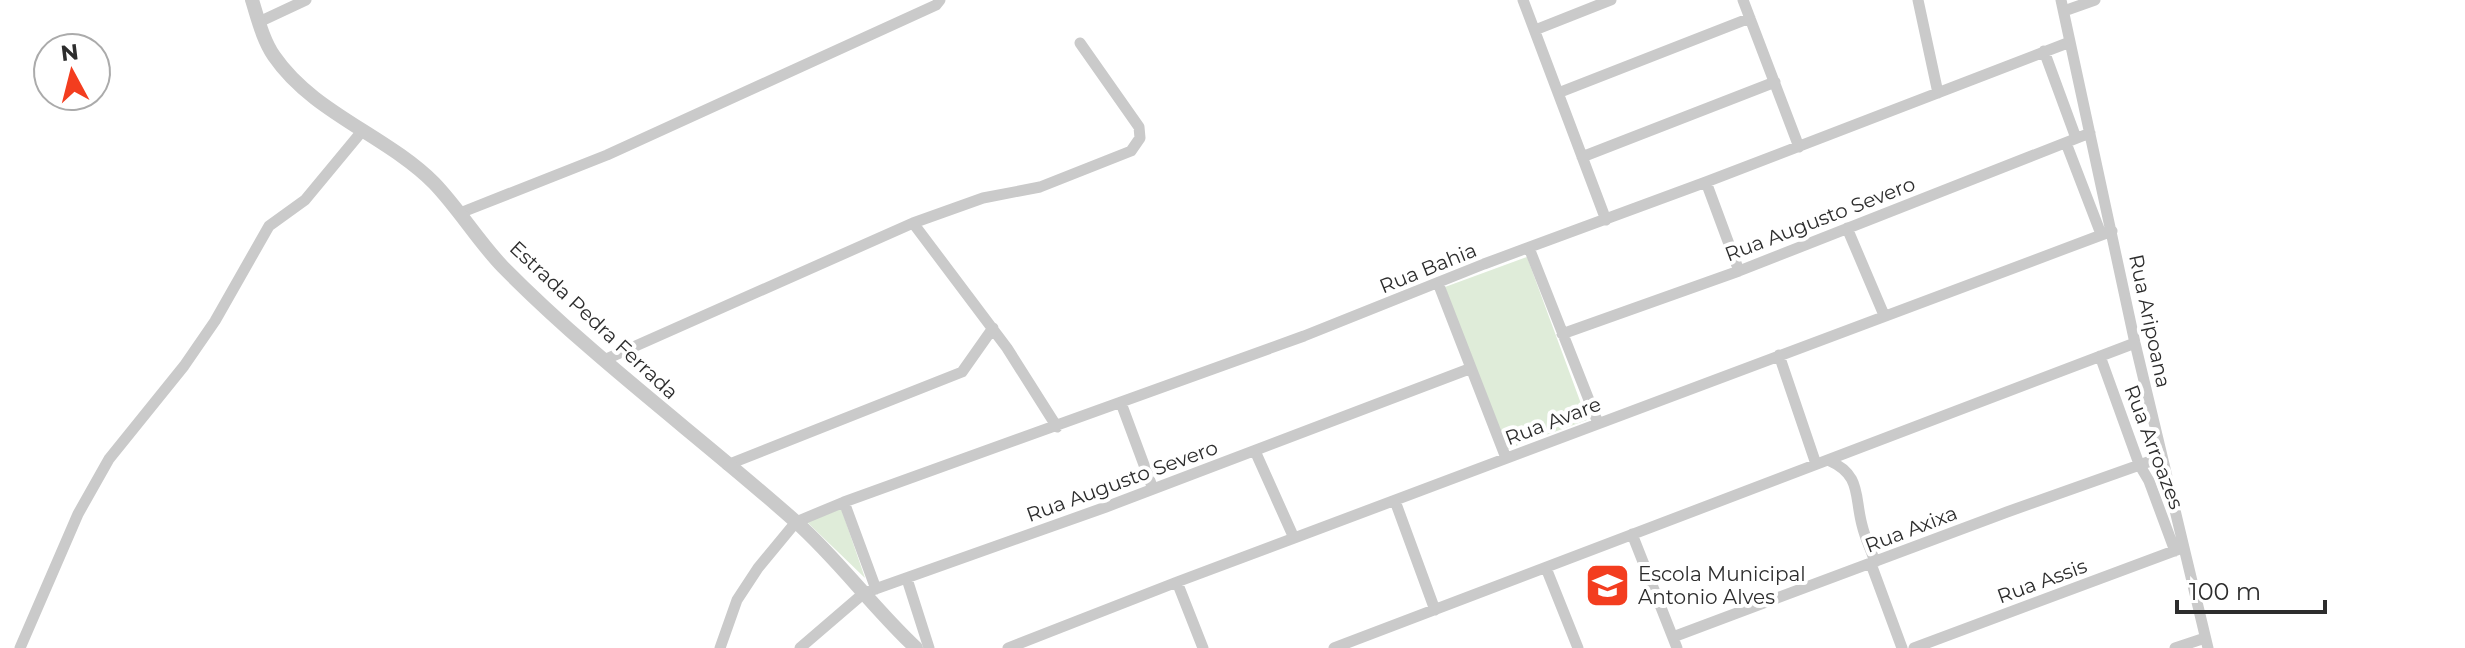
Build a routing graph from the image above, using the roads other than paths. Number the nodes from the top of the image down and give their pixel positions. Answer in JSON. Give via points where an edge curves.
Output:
{"nodes":[{"id":1,"x":252,"y":0,"type":"edge"},
{"id":2,"x":306,"y":0,"type":"edge"},
{"id":3,"x":940,"y":0,"type":"edge"},
{"id":4,"x":1523,"y":0,"type":"edge"},
{"id":5,"x":1611,"y":0,"type":"edge"},
{"id":6,"x":1743,"y":0,"type":"edge"},
{"id":7,"x":1918,"y":0,"type":"edge"},
{"id":8,"x":2095,"y":0,"type":"edge"},
{"id":9,"x":2063,"y":5,"type":"edge"},
{"id":10,"x":1750,"y":18,"type":"junction"},
{"id":11,"x":259,"y":22,"type":"junction"},
{"id":12,"x":1535,"y":30,"type":"junction"},
{"id":13,"x":2070,"y":42,"type":"junction"},
{"id":14,"x":1080,"y":43,"type":"dead end"},
{"id":15,"x":2044,"y":51,"type":"junction"},
{"id":16,"x":1775,"y":82,"type":"junction"},
{"id":17,"x":1558,"y":93,"type":"junction"},
{"id":18,"x":1938,"y":93,"type":"junction"},
{"id":19,"x":363,"y":130,"type":"junction"},
{"id":20,"x":2090,"y":133,"type":"junction"},
{"id":21,"x":2071,"y":140,"type":"junction"},
{"id":22,"x":1799,"y":147,"type":"junction"},
{"id":23,"x":1582,"y":157,"type":"junction"},
{"id":24,"x":1706,"y":182,"type":"junction"},
{"id":25,"x":460,"y":213,"type":"junction"},
{"id":26,"x":1606,"y":220,"type":"junction"},
{"id":27,"x":913,"y":223,"type":"junction"},
{"id":28,"x":1847,"y":228,"type":"junction"},
{"id":29,"x":2107,"y":232,"type":"junction"},
{"id":30,"x":1529,"y":248,"type":"junction"},
{"id":31,"x":1739,"y":271,"type":"junction"},
{"id":32,"x":1438,"y":283,"type":"junction"},
{"id":33,"x":1884,"y":315,"type":"junction"},
{"id":34,"x":993,"y":328,"type":"junction"},
{"id":35,"x":1562,"y":334,"type":"junction"},
{"id":36,"x":2135,"y":343,"type":"junction"},
{"id":37,"x":1779,"y":355,"type":"junction"},
{"id":38,"x":2100,"y":356,"type":"junction"},
{"id":39,"x":604,"y":360,"type":"junction"},
{"id":40,"x":1469,"y":369,"type":"junction"},
{"id":41,"x":1121,"y":403,"type":"junction"},
{"id":42,"x":1598,"y":423,"type":"junction"},
{"id":43,"x":1057,"y":427,"type":"junction"},
{"id":44,"x":1255,"y":451,"type":"junction"},
{"id":45,"x":2162,"y":457,"type":"junction"},
{"id":46,"x":1506,"y":458,"type":"junction"},
{"id":47,"x":1828,"y":460,"type":"junction"},
{"id":48,"x":1816,"y":464,"type":"junction"},
{"id":49,"x":2139,"y":464,"type":"junction"},
{"id":50,"x":727,"y":465,"type":"junction"},
{"id":51,"x":1153,"y":489,"type":"junction"},
{"id":52,"x":1395,"y":501,"type":"junction"},
{"id":53,"x":844,"y":502,"type":"junction"},
{"id":54,"x":796,"y":522,"type":"junction"},
{"id":55,"x":1632,"y":534,"type":"junction"},
{"id":56,"x":1294,"y":538,"type":"junction"},
{"id":57,"x":2179,"y":549,"type":"junction"},
{"id":58,"x":1873,"y":563,"type":"junction"},
{"id":59,"x":1546,"y":568,"type":"junction"},
{"id":60,"x":907,"y":579,"type":"junction"},
{"id":61,"x":1177,"y":582,"type":"junction"},
{"id":62,"x":870,"y":591,"type":"junction"},
{"id":63,"x":1435,"y":610,"type":"junction"},
{"id":64,"x":1675,"y":643,"type":"edge"},
{"id":65,"x":2207,"y":643,"type":"edge"},
{"id":66,"x":20,"y":648,"type":"edge"},
{"id":67,"x":720,"y":648,"type":"edge"},
{"id":68,"x":800,"y":648,"type":"edge"},
{"id":69,"x":916,"y":648,"type":"edge"},
{"id":70,"x":929,"y":648,"type":"edge"},
{"id":71,"x":1008,"y":648,"type":"edge"},
{"id":72,"x":1203,"y":648,"type":"edge"},
{"id":73,"x":1334,"y":648,"type":"edge"},
{"id":74,"x":1578,"y":648,"type":"edge"},
{"id":75,"x":1902,"y":648,"type":"edge"},
{"id":76,"x":1914,"y":648,"type":"edge"},
{"id":77,"x":2175,"y":648,"type":"edge"}],
"edges":[{"from":1,"to":11,"type":"street","name":"Estrada Pedra Ferrada"},
{"from":2,"to":11,"type":"street"},
{"from":3,"to":25,"type":"street","via":[[607,155]]},
{"from":4,"to":12,"type":"street"},
{"from":5,"to":12,"type":"street"},
{"from":6,"to":10,"type":"street"},
{"from":7,"to":18,"type":"street"},
{"from":8,"to":9,"type":"street"},
{"from":9,"to":13,"type":"street","name":"Rua Aripoana"},
{"from":10,"to":16,"type":"street"},
{"from":10,"to":17,"type":"street"},
{"from":11,"to":19,"type":"street","name":"Estrada Pedra Ferrada","via":[[272,54],[294,82]]},
{"from":12,"to":17,"type":"street"},
{"from":13,"to":15,"type":"street","name":"Rua Bahia"},
{"from":13,"to":20,"type":"street","name":"Rua Aripoana"},
{"from":14,"to":27,"type":"street","via":[[1137,123],[1138,143],[1122,156],[1040,187],[983,198]]},
{"from":15,"to":18,"type":"street","name":"Rua Bahia"},
{"from":15,"to":21,"type":"street"},
{"from":16,"to":22,"type":"street"},
{"from":16,"to":23,"type":"street"},
{"from":17,"to":23,"type":"street"},
{"from":18,"to":22,"type":"street","name":"Rua Bahia"},
{"from":19,"to":25,"type":"street","name":"Estrada Pedra Ferrada","via":[[409,160]]},
{"from":19,"to":66,"type":"street","via":[[305,200],[269,226],[215,321],[109,459],[78,514]]},
{"from":20,"to":21,"type":"street","name":"Rua Augusto Severo"},
{"from":20,"to":29,"type":"street","name":"Rua Aripoana"},
{"from":21,"to":28,"type":"street","name":"Rua Augusto Severo"},
{"from":21,"to":29,"type":"street"},
{"from":22,"to":24,"type":"street","name":"Rua Bahia"},
{"from":23,"to":26,"type":"street"},
{"from":24,"to":26,"type":"street","name":"Rua Bahia"},
{"from":24,"to":31,"type":"street"},
{"from":25,"to":39,"type":"street","name":"Estrada Pedra Ferrada","via":[[500,264]]},
{"from":26,"to":30,"type":"street","name":"Rua Bahia"},
{"from":27,"to":34,"type":"street"},
{"from":27,"to":39,"type":"street"},
{"from":28,"to":31,"type":"street","name":"Rua Augusto Severo"},
{"from":28,"to":33,"type":"street"},
{"from":29,"to":33,"type":"street","name":"Rua Avare"},
{"from":29,"to":36,"type":"street","name":"Rua Aripoana"},
{"from":30,"to":32,"type":"street","name":"Rua Bahia"},
{"from":30,"to":35,"type":"street"},
{"from":31,"to":35,"type":"street","name":"Rua Augusto Severo"},
{"from":32,"to":40,"type":"street"},
{"from":32,"to":41,"type":"street","name":"Rua Bahia"},
{"from":33,"to":37,"type":"street","name":"Rua Avare"},
{"from":34,"to":43,"type":"street"},
{"from":34,"to":50,"type":"street","via":[[962,372]]},
{"from":35,"to":42,"type":"street"},
{"from":36,"to":38,"type":"street"},
{"from":36,"to":45,"type":"street","name":"Rua Aripoana"},
{"from":37,"to":42,"type":"street","name":"Rua Avare"},
{"from":37,"to":48,"type":"street"},
{"from":38,"to":47,"type":"street"},
{"from":38,"to":49,"type":"street","name":"Rua Arroazes"},
{"from":39,"to":50,"type":"street","name":"Estrada Pedra Ferrada"},
{"from":40,"to":44,"type":"street","name":"Rua Augusto Severo"},
{"from":40,"to":46,"type":"street"},
{"from":41,"to":43,"type":"street","name":"Rua Bahia"},
{"from":41,"to":51,"type":"street"},
{"from":42,"to":46,"type":"street","name":"Rua Avare"},
{"from":43,"to":53,"type":"street","name":"Rua Bahia"},
{"from":44,"to":51,"type":"street","name":"Rua Augusto Severo"},
{"from":44,"to":56,"type":"street"},
{"from":45,"to":49,"type":"street","name":"Rua Axixa"},
{"from":45,"to":57,"type":"street","name":"Rua Aripoana"},
{"from":46,"to":52,"type":"street","name":"Rua Avare"},
{"from":47,"to":48,"type":"street"},
{"from":47,"to":58,"type":"street","via":[[1845,468],[1853,480]]},
{"from":48,"to":55,"type":"street"},
{"from":49,"to":57,"type":"street","name":"Rua Arroazes"},
{"from":49,"to":58,"type":"street","name":"Rua Axixa"},
{"from":50,"to":54,"type":"street","name":"Estrada Pedra Ferrada"},
{"from":51,"to":60,"type":"street","name":"Rua Augusto Severo"},
{"from":52,"to":56,"type":"street","name":"Rua Avare"},
{"from":52,"to":63,"type":"street"},
{"from":53,"to":54,"type":"street","name":"Rua Bahia"},
{"from":53,"to":62,"type":"street"},
{"from":54,"to":62,"type":"street","name":"Estrada Pedra Ferrada"},
{"from":54,"to":67,"type":"street","via":[[743,589]]},
{"from":55,"to":59,"type":"street"},
{"from":55,"to":64,"type":"street"},
{"from":56,"to":61,"type":"street","name":"Rua Avare"},
{"from":57,"to":65,"type":"street","name":"Rua Aripoana"},
{"from":57,"to":76,"type":"street","name":"Rua Assis"},
{"from":58,"to":64,"type":"street","name":"Rua Axixa"},
{"from":58,"to":75,"type":"street"},
{"from":59,"to":63,"type":"street"},
{"from":59,"to":74,"type":"street"},
{"from":60,"to":62,"type":"street","name":"Rua Augusto Severo"},
{"from":60,"to":70,"type":"street"},
{"from":61,"to":71,"type":"street","name":"Rua Avare"},
{"from":61,"to":72,"type":"street"},
{"from":62,"to":68,"type":"street","name":"Rua Augusto Severo"},
{"from":62,"to":69,"type":"street","name":"Estrada Pedra Ferrada","via":[[889,623]]},
{"from":63,"to":73,"type":"street"},
{"from":65,"to":77,"type":"street"}]}
